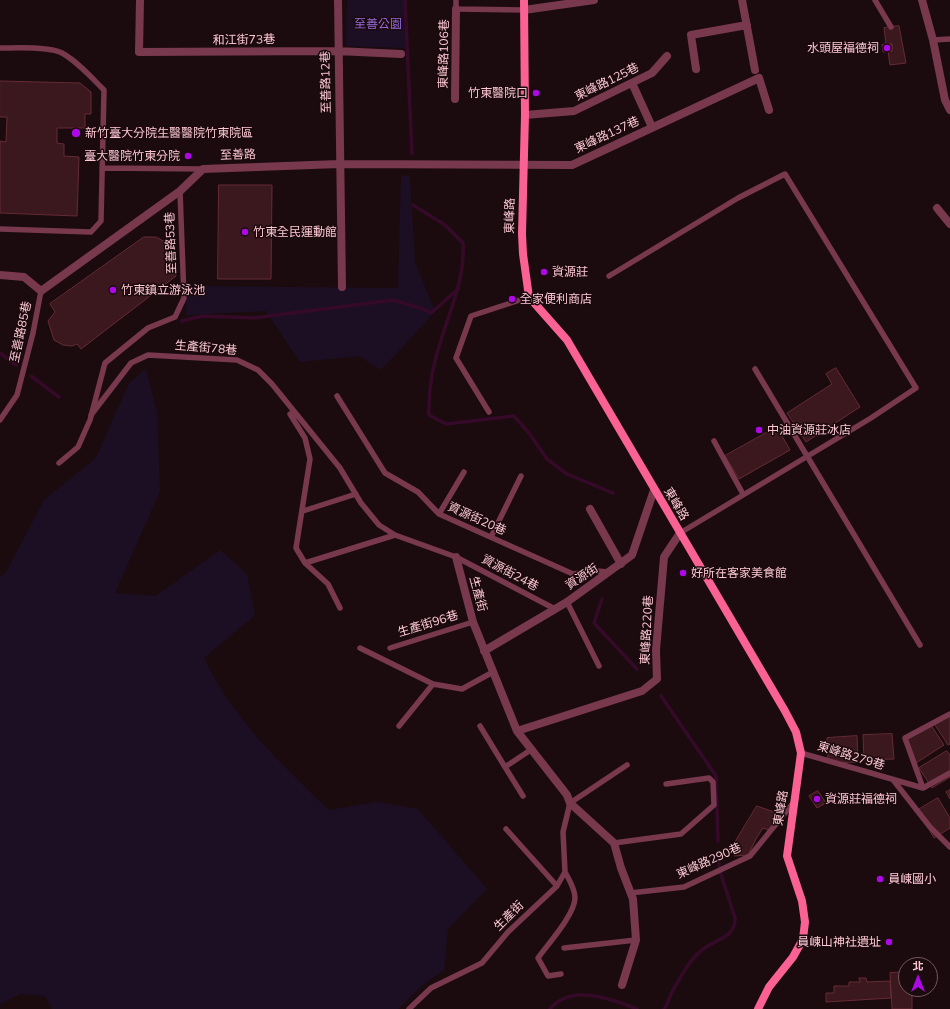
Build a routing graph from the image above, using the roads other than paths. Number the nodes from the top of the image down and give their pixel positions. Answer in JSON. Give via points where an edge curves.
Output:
{"nodes":[{"id":1,"x":140,"y":0,"type":"edge"},
{"id":2,"x":338,"y":0,"type":"edge"},
{"id":3,"x":456,"y":0,"type":"edge"},
{"id":4,"x":524,"y":0,"type":"edge"},
{"id":5,"x":594,"y":0,"type":"edge"},
{"id":6,"x":742,"y":0,"type":"edge"},
{"id":7,"x":875,"y":0,"type":"edge"},
{"id":8,"x":922,"y":0,"type":"edge"},
{"id":9,"x":456,"y":9,"type":"junction"},
{"id":10,"x":524,"y":10,"type":"junction"},
{"id":11,"x":747,"y":25,"type":"junction"},
{"id":12,"x":891,"y":27,"type":"dead end"},
{"id":13,"x":950,"y":39,"type":"edge"},
{"id":14,"x":933,"y":40,"type":"junction"},
{"id":15,"x":0,"y":48,"type":"edge"},
{"id":16,"x":337,"y":51,"type":"junction"},
{"id":17,"x":401,"y":54,"type":"dead end"},
{"id":18,"x":666,"y":56,"type":"dead end"},
{"id":19,"x":696,"y":69,"type":"dead end"},
{"id":20,"x":757,"y":74,"type":"junction"},
{"id":21,"x":632,"y":83,"type":"junction"},
{"id":22,"x":455,"y":99,"type":"dead end"},
{"id":23,"x":947,"y":100,"type":"edge"},
{"id":24,"x":769,"y":110,"type":"dead end"},
{"id":25,"x":950,"y":110,"type":"edge"},
{"id":26,"x":525,"y":115,"type":"junction"},
{"id":27,"x":652,"y":128,"type":"junction"},
{"id":28,"x":339,"y":164,"type":"junction"},
{"id":29,"x":524,"y":164,"type":"junction"},
{"id":30,"x":102,"y":168,"type":"junction"},
{"id":31,"x":203,"y":169,"type":"junction"},
{"id":32,"x":180,"y":191,"type":"junction"},
{"id":33,"x":937,"y":208,"type":"dead end"},
{"id":34,"x":950,"y":224,"type":"edge"},
{"id":35,"x":0,"y":229,"type":"edge"},
{"id":36,"x":0,"y":275,"type":"edge"},
{"id":37,"x":609,"y":276,"type":"dead end"},
{"id":38,"x":342,"y":287,"type":"dead end"},
{"id":39,"x":41,"y":291,"type":"junction"},
{"id":40,"x":529,"y":297,"type":"junction"},
{"id":41,"x":755,"y":369,"type":"dead end"},
{"id":42,"x":337,"y":396,"type":"dead end"},
{"id":43,"x":489,"y":412,"type":"dead end"},
{"id":44,"x":290,"y":414,"type":"dead end"},
{"id":45,"x":91,"y":417,"type":"junction"},
{"id":46,"x":0,"y":420,"type":"edge"},
{"id":47,"x":714,"y":440,"type":"dead end"},
{"id":48,"x":807,"y":456,"type":"junction"},
{"id":49,"x":59,"y":464,"type":"dead end"},
{"id":50,"x":464,"y":472,"type":"dead end"},
{"id":51,"x":521,"y":476,"type":"dead end"},
{"id":52,"x":654,"y":490,"type":"junction"},
{"id":53,"x":356,"y":494,"type":"junction"},
{"id":54,"x":743,"y":494,"type":"junction"},
{"id":55,"x":590,"y":509,"type":"dead end"},
{"id":56,"x":303,"y":511,"type":"junction"},
{"id":57,"x":439,"y":514,"type":"junction"},
{"id":58,"x":680,"y":533,"type":"junction"},
{"id":59,"x":395,"y":535,"type":"junction"},
{"id":60,"x":490,"y":537,"type":"junction"},
{"id":61,"x":456,"y":557,"type":"junction"},
{"id":62,"x":305,"y":562,"type":"junction"},
{"id":63,"x":621,"y":564,"type":"junction"},
{"id":64,"x":609,"y":572,"type":"junction"},
{"id":65,"x":567,"y":602,"type":"junction"},
{"id":66,"x":340,"y":608,"type":"dead end"},
{"id":67,"x":555,"y":609,"type":"junction"},
{"id":68,"x":473,"y":622,"type":"junction"},
{"id":69,"x":920,"y":645,"type":"dead end"},
{"id":70,"x":360,"y":648,"type":"dead end"},
{"id":71,"x":390,"y":648,"type":"dead end"},
{"id":72,"x":484,"y":651,"type":"junction"},
{"id":73,"x":599,"y":666,"type":"dead end"},
{"id":74,"x":492,"y":672,"type":"junction"},
{"id":75,"x":433,"y":684,"type":"junction"},
{"id":76,"x":950,"y":714,"type":"edge"},
{"id":77,"x":398,"y":726,"type":"dead end"},
{"id":78,"x":480,"y":726,"type":"dead end"},
{"id":79,"x":517,"y":731,"type":"junction"},
{"id":80,"x":532,"y":749,"type":"junction"},
{"id":81,"x":801,"y":753,"type":"junction"},
{"id":82,"x":628,"y":765,"type":"dead end"},
{"id":83,"x":505,"y":767,"type":"junction"},
{"id":84,"x":950,"y":773,"type":"edge"},
{"id":85,"x":894,"y":781,"type":"junction"},
{"id":86,"x":666,"y":784,"type":"dead end"},
{"id":87,"x":923,"y":788,"type":"junction"},
{"id":88,"x":522,"y":796,"type":"dead end"},
{"id":89,"x":796,"y":800,"type":"junction"},
{"id":90,"x":570,"y":803,"type":"junction"},
{"id":91,"x":506,"y":829,"type":"dead end"},
{"id":92,"x":614,"y":843,"type":"junction"},
{"id":93,"x":950,"y":847,"type":"edge"},
{"id":94,"x":565,"y":872,"type":"junction"},
{"id":95,"x":557,"y":886,"type":"junction"},
{"id":96,"x":630,"y":893,"type":"junction"},
{"id":97,"x":636,"y":940,"type":"junction"},
{"id":98,"x":564,"y":948,"type":"dead end"},
{"id":99,"x":561,"y":974,"type":"dead end"},
{"id":100,"x":622,"y":985,"type":"dead end"},
{"id":101,"x":409,"y":1009,"type":"edge"},
{"id":102,"x":758,"y":1009,"type":"edge"}],
"edges":[{"from":1,"to":16,"type":"street","name":"和江街73巷","via":[[139,52]]},
{"from":2,"to":16,"type":"street","name":"至善路12巷"},
{"from":3,"to":9,"type":"lane","name":"東峰路106巷"},
{"from":4,"to":10,"type":"main road","name":"東峰路"},
{"from":5,"to":10,"type":"street"},
{"from":6,"to":11,"type":"street"},
{"from":7,"to":12,"type":"lane"},
{"from":8,"to":14,"type":"street"},
{"from":9,"to":10,"type":"lane","name":"東峰路106巷"},
{"from":9,"to":22,"type":"street","name":"東峰路106巷"},
{"from":10,"to":26,"type":"main road","name":"東峰路"},
{"from":11,"to":19,"type":"street","via":[[691,35]]},
{"from":11,"to":20,"type":"street"},
{"from":13,"to":14,"type":"lane"},
{"from":14,"to":23,"type":"street"},
{"from":15,"to":30,"type":"lane","via":[[36,48],[61,52],[81,67],[104,90]]},
{"from":16,"to":17,"type":"street","name":"和江街73巷"},
{"from":16,"to":28,"type":"street","name":"至善路12巷"},
{"from":18,"to":21,"type":"street","name":"東峰路125巷","via":[[652,73]]},
{"from":20,"to":24,"type":"street"},
{"from":20,"to":27,"type":"street","name":"東峰路137巷"},
{"from":21,"to":26,"type":"street","name":"東峰路125巷","via":[[574,111]]},
{"from":21,"to":27,"type":"street","name":"東峰路137巷"},
{"from":23,"to":25,"type":"street"},
{"from":26,"to":29,"type":"main road","name":"東峰路"},
{"from":27,"to":29,"type":"street","name":"東峰路137巷","via":[[572,165]]},
{"from":28,"to":29,"type":"street","name":"至善路"},
{"from":28,"to":31,"type":"street","name":"至善路"},
{"from":28,"to":38,"type":"street","name":"至善路12巷"},
{"from":29,"to":40,"type":"main road","name":"東峰路","via":[[522,234]]},
{"from":30,"to":31,"type":"lane"},
{"from":30,"to":35,"type":"lane","via":[[101,221],[91,232]]},
{"from":31,"to":32,"type":"street"},
{"from":32,"to":39,"type":"street"},
{"from":32,"to":45,"type":"lane","name":"至善路53巷","via":[[184,298],[175,317],[148,328],[105,364]]},
{"from":33,"to":34,"type":"street"},
{"from":36,"to":39,"type":"street","via":[[24,277]]},
{"from":37,"to":48,"type":"lane","via":[[738,198],[785,174],[916,388]]},
{"from":39,"to":46,"type":"lane","name":"至善路85巷","via":[[34,333],[17,395]]},
{"from":40,"to":43,"type":"lane","via":[[471,316],[456,358]]},
{"from":40,"to":52,"type":"main road","name":"東峰路","via":[[567,340]]},
{"from":41,"to":48,"type":"lane"},
{"from":42,"to":57,"type":"lane","name":"資源街20巷","via":[[385,473],[418,492]]},
{"from":44,"to":56,"type":"lane","via":[[305,438],[310,458]]},
{"from":45,"to":49,"type":"lane","via":[[78,447]]},
{"from":45,"to":53,"type":"lane","name":"生產街78巷","via":[[131,364],[148,355],[237,360],[258,370],[272,384],[340,468]]},
{"from":47,"to":54,"type":"lane"},
{"from":48,"to":54,"type":"lane"},
{"from":48,"to":69,"type":"lane"},
{"from":50,"to":57,"type":"lane"},
{"from":51,"to":60,"type":"lane"},
{"from":52,"to":58,"type":"main road","name":"東峰路"},
{"from":52,"to":63,"type":"street","name":"資源街","via":[[632,555]]},
{"from":53,"to":56,"type":"lane"},
{"from":53,"to":59,"type":"lane","name":"生產街78巷","via":[[379,526]]},
{"from":54,"to":58,"type":"lane"},
{"from":55,"to":63,"type":"street"},
{"from":56,"to":62,"type":"lane","via":[[296,548]]},
{"from":57,"to":60,"type":"lane","name":"資源街20巷"},
{"from":58,"to":79,"type":"street","name":"東峰路220巷","via":[[664,557],[656,650],[657,679],[642,691]]},
{"from":58,"to":81,"type":"main road","name":"東峰路","via":[[796,732]]},
{"from":59,"to":61,"type":"lane","name":"生產街78巷"},
{"from":59,"to":62,"type":"lane"},
{"from":60,"to":64,"type":"lane","name":"資源街20巷","via":[[574,574]]},
{"from":61,"to":67,"type":"lane","name":"資源街24巷"},
{"from":61,"to":68,"type":"street","name":"生產街"},
{"from":62,"to":66,"type":"lane","via":[[328,584]]},
{"from":63,"to":64,"type":"street","name":"資源街"},
{"from":64,"to":65,"type":"street","name":"資源街"},
{"from":65,"to":67,"type":"street","name":"資源街"},
{"from":65,"to":73,"type":"lane"},
{"from":67,"to":72,"type":"street","name":"資源街"},
{"from":68,"to":71,"type":"lane","name":"生產街96巷"},
{"from":68,"to":72,"type":"street","name":"生產街"},
{"from":70,"to":75,"type":"lane"},
{"from":72,"to":74,"type":"street","name":"生產街"},
{"from":74,"to":75,"type":"lane","via":[[462,689]]},
{"from":74,"to":79,"type":"street","name":"生產街"},
{"from":75,"to":77,"type":"lane"},
{"from":76,"to":87,"type":"lane","via":[[904,738]]},
{"from":78,"to":83,"type":"lane"},
{"from":79,"to":80,"type":"street","name":"生產街"},
{"from":80,"to":83,"type":"lane"},
{"from":80,"to":90,"type":"street","name":"生產街","via":[[567,795]]},
{"from":81,"to":85,"type":"lane","name":"東峰路279巷"},
{"from":81,"to":89,"type":"main road","name":"東峰路"},
{"from":82,"to":90,"type":"lane"},
{"from":83,"to":88,"type":"lane"},
{"from":84,"to":87,"type":"lane"},
{"from":85,"to":87,"type":"lane","name":"東峰路279巷"},
{"from":85,"to":93,"type":"lane","name":"東峰路279巷","via":[[930,827]]},
{"from":86,"to":92,"type":"lane","via":[[709,778],[713,782],[714,805],[681,834]]},
{"from":89,"to":96,"type":"lane","name":"東峰路290巷","via":[[750,856],[684,887]]},
{"from":89,"to":102,"type":"main road","name":"東峰路","via":[[787,856],[802,901],[805,922],[803,939],[793,957],[769,987]]},
{"from":90,"to":92,"type":"street","name":"生產街"},
{"from":90,"to":94,"type":"lane","via":[[563,832]]},
{"from":91,"to":95,"type":"lane"},
{"from":92,"to":96,"type":"street"},
{"from":94,"to":95,"type":"lane","name":"生產街"},
{"from":94,"to":99,"type":"lane","via":[[572,884],[575,898],[572,910],[538,958],[548,976]]},
{"from":95,"to":101,"type":"lane","name":"生產街","via":[[508,932],[482,963],[431,988]]},
{"from":96,"to":97,"type":"street","via":[[633,899]]},
{"from":97,"to":98,"type":"lane"},
{"from":97,"to":100,"type":"street"}]}
